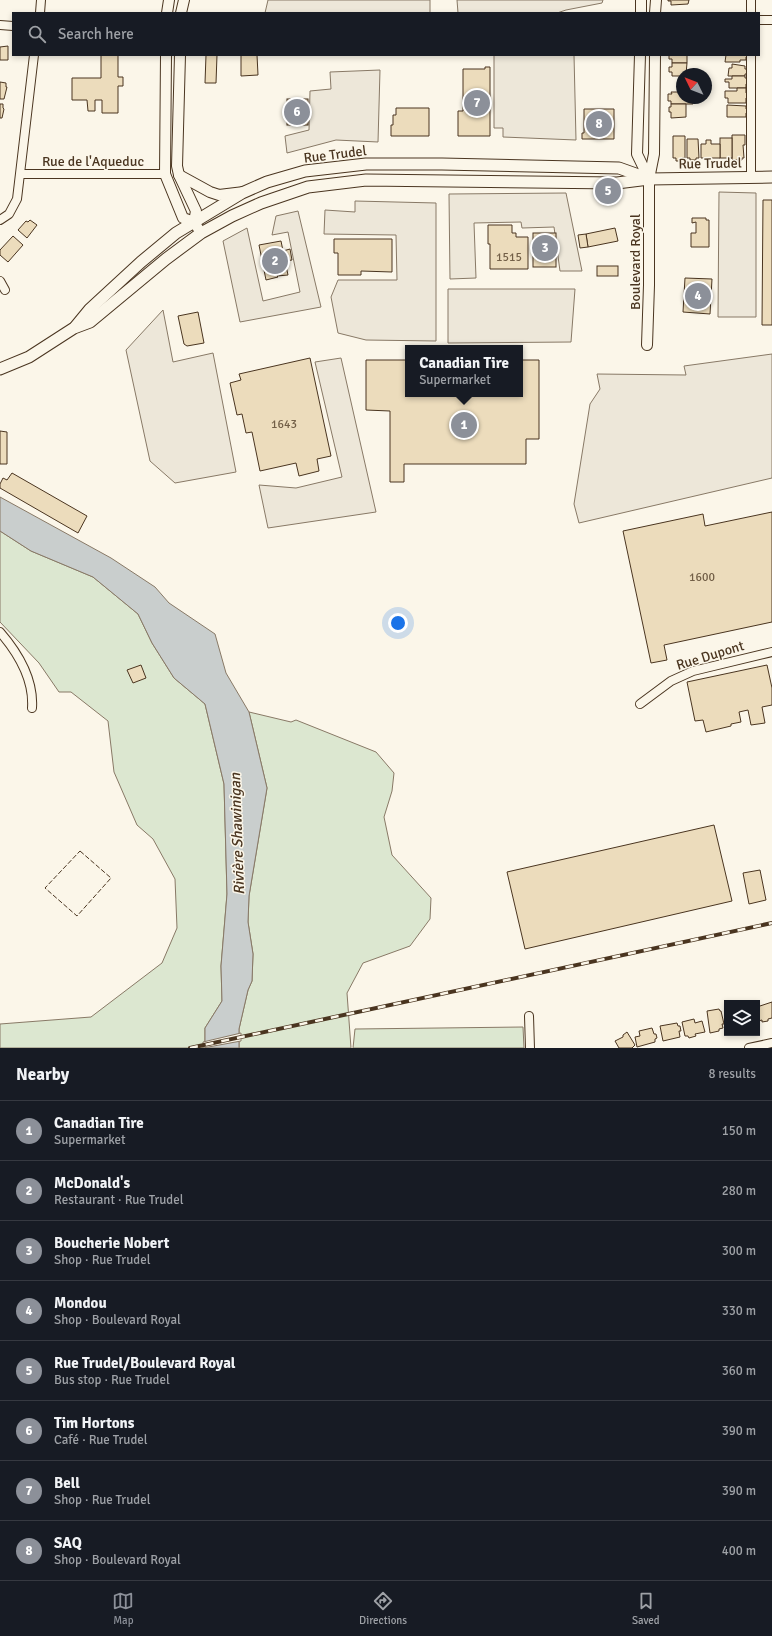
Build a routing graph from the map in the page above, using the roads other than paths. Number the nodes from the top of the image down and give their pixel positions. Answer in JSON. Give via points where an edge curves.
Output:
{"nodes":[{"id":1,"x":41,"y":0,"type":"edge"},
{"id":2,"x":170,"y":0,"type":"edge"},
{"id":3,"x":184,"y":0,"type":"edge"},
{"id":4,"x":641,"y":0,"type":"edge"},
{"id":5,"x":656,"y":0,"type":"edge"},
{"id":6,"x":751,"y":0,"type":"edge"},
{"id":7,"x":40,"y":12,"type":"edge"},
{"id":8,"x":167,"y":12,"type":"edge"},
{"id":9,"x":181,"y":12,"type":"edge"},
{"id":10,"x":642,"y":12,"type":"edge"},
{"id":11,"x":656,"y":12,"type":"edge"},
{"id":12,"x":751,"y":12,"type":"edge"},
{"id":13,"x":760,"y":20,"type":"edge"},
{"id":14,"x":772,"y":20,"type":"edge"},
{"id":15,"x":0,"y":25,"type":"edge"},
{"id":16,"x":12,"y":26,"type":"edge"},
{"id":17,"x":34,"y":56,"type":"edge"},
{"id":18,"x":166,"y":56,"type":"edge"},
{"id":19,"x":180,"y":56,"type":"edge"},
{"id":20,"x":640,"y":56,"type":"edge"},
{"id":21,"x":655,"y":56,"type":"edge"},
{"id":22,"x":751,"y":56,"type":"edge"},
{"id":23,"x":21,"y":174,"type":"junction"},
{"id":24,"x":165,"y":174,"type":"junction"},
{"id":25,"x":179,"y":175,"type":"junction"},
{"id":26,"x":751,"y":177,"type":"junction"},
{"id":27,"x":772,"y":177,"type":"edge"},
{"id":28,"x":649,"y":179,"type":"junction"},
{"id":29,"x":244,"y":192,"type":"junction"},
{"id":30,"x":0,"y":220,"type":"edge"},
{"id":31,"x":194,"y":222,"type":"junction"},
{"id":32,"x":200,"y":234,"type":"junction"},
{"id":33,"x":0,"y":281,"type":"edge"},
{"id":34,"x":5,"y":290,"type":"dead end"},
{"id":35,"x":74,"y":328,"type":"junction"},
{"id":36,"x":647,"y":345,"type":"dead end"},
{"id":37,"x":0,"y":369,"type":"edge"},
{"id":38,"x":0,"y":632,"type":"edge"},
{"id":39,"x":772,"y":652,"type":"edge"},
{"id":40,"x":640,"y":704,"type":"dead end"},
{"id":41,"x":32,"y":708,"type":"dead end"},
{"id":42,"x":529,"y":1016,"type":"dead end"},
{"id":43,"x":772,"y":1043,"type":"edge"},
{"id":44,"x":530,"y":1048,"type":"edge"},
{"id":45,"x":749,"y":1048,"type":"edge"}],
"edges":[{"from":1,"to":7,"type":"street"},
{"from":2,"to":8,"type":"street"},
{"from":3,"to":9,"type":"street"},
{"from":4,"to":10,"type":"street"},
{"from":5,"to":11,"type":"street"},
{"from":6,"to":12,"type":"street"},
{"from":13,"to":14,"type":"street"},
{"from":15,"to":16,"type":"street"},
{"from":17,"to":23,"type":"street"},
{"from":18,"to":24,"type":"street"},
{"from":19,"to":25,"type":"street"},
{"from":20,"to":28,"type":"street","name":"Boulevard Royal","via":[[637,154]]},
{"from":21,"to":28,"type":"street","name":"Boulevard Royal","via":[[654,154]]},
{"from":22,"to":26,"type":"street"},
{"from":23,"to":24,"type":"street","name":"Rue de l'Aqueduc"},
{"from":23,"to":30,"type":"street","via":[[17,199],[10,214]]},
{"from":24,"to":31,"type":"street","via":[[183,218]]},
{"from":25,"to":29,"type":"street","via":[[219,195]]},
{"from":25,"to":31,"type":"street","via":[[196,211]]},
{"from":26,"to":27,"type":"main road","name":"Rue Trudel"},
{"from":26,"to":28,"type":"main road","name":"Rue Trudel"},
{"from":28,"to":29,"type":"main road","name":"Rue Trudel","via":[[619,168],[366,164],[305,171]]},
{"from":28,"to":32,"type":"main road","name":"Rue Trudel","via":[[617,183],[366,180],[308,187],[261,202]]},
{"from":28,"to":36,"type":"street","name":"Boulevard Royal"},
{"from":29,"to":31,"type":"main road","name":"Rue Trudel"},
{"from":31,"to":32,"type":"street"},
{"from":31,"to":35,"type":"main road","name":"Rue Trudel","via":[[176,233],[141,262],[90,309]]},
{"from":32,"to":35,"type":"main road","name":"Rue Trudel","via":[[90,322]]},
{"from":33,"to":34,"type":"street"},
{"from":35,"to":37,"type":"main road","name":"Rue Trudel","via":[[30,357]]},
{"from":38,"to":41,"type":"street","via":[[26,670],[32,693]]},
{"from":39,"to":40,"type":"street","name":"Rue Dupont","via":[[693,671],[671,681]]},
{"from":42,"to":44,"type":"street"},
{"from":43,"to":45,"type":"street"}]}
